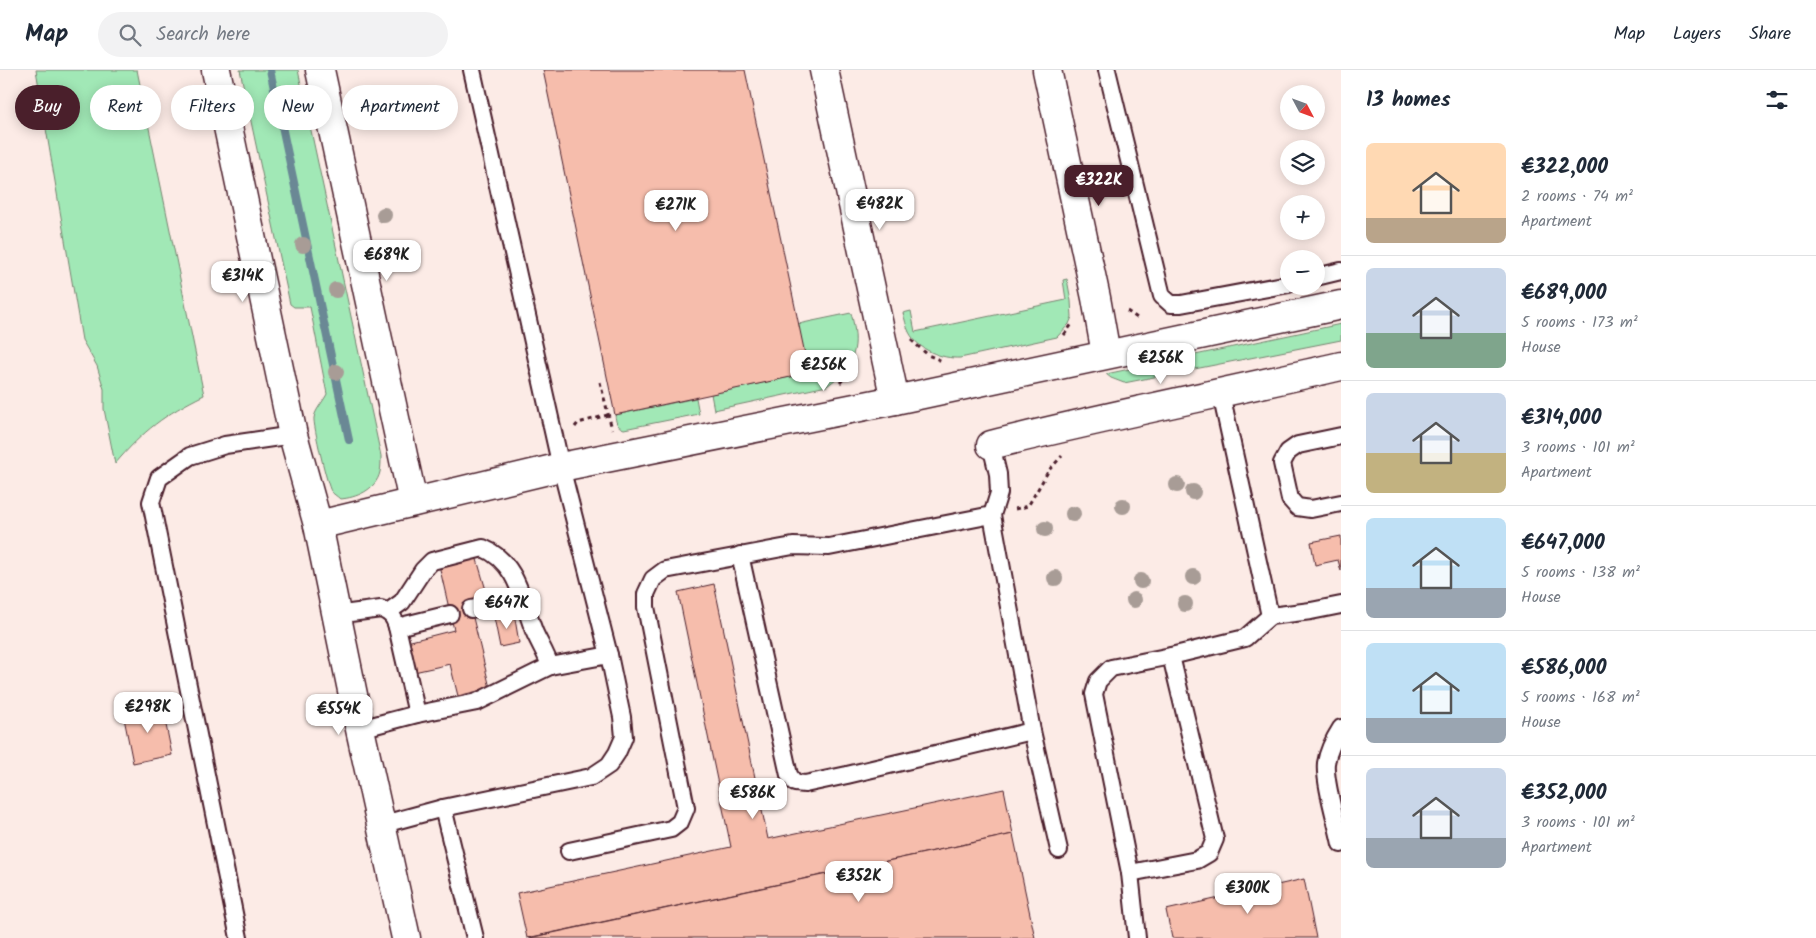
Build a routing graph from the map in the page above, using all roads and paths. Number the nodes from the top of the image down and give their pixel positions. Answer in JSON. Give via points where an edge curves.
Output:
{"nodes":[{"id":1,"x":216,"y":70,"type":"edge"},
{"id":2,"x":320,"y":70,"type":"edge"},
{"id":3,"x":472,"y":70,"type":"edge"},
{"id":4,"x":824,"y":70,"type":"edge"},
{"id":5,"x":1047,"y":70,"type":"edge"},
{"id":6,"x":1107,"y":70,"type":"edge"},
{"id":7,"x":1341,"y":271,"type":"edge"},
{"id":8,"x":1325,"y":275,"type":"edge"},
{"id":9,"x":1280,"y":286,"type":"edge"},
{"id":10,"x":1341,"y":305,"type":"edge"},
{"id":11,"x":1075,"y":319,"type":"dead end"},
{"id":12,"x":909,"y":338,"type":"dead end"},
{"id":13,"x":1060,"y":339,"type":"dead end"},
{"id":14,"x":1106,"y":354,"type":"junction"},
{"id":15,"x":858,"y":355,"type":"dead end"},
{"id":16,"x":950,"y":362,"type":"dead end"},
{"id":17,"x":1341,"y":366,"type":"edge"},
{"id":18,"x":600,"y":382,"type":"dead end"},
{"id":19,"x":837,"y":385,"type":"dead end"},
{"id":20,"x":1221,"y":394,"type":"junction"},
{"id":21,"x":894,"y":400,"type":"junction"},
{"id":22,"x":608,"y":415,"type":"junction"},
{"id":23,"x":615,"y":433,"type":"dead end"},
{"id":24,"x":293,"y":435,"type":"junction"},
{"id":25,"x":1341,"y":436,"type":"edge"},
{"id":26,"x":554,"y":437,"type":"junction"},
{"id":27,"x":991,"y":445,"type":"joint"},
{"id":28,"x":1067,"y":453,"type":"dead end"},
{"id":29,"x":561,"y":468,"type":"junction"},
{"id":30,"x":413,"y":502,"type":"junction"},
{"id":31,"x":1341,"y":503,"type":"edge"},
{"id":32,"x":992,"y":515,"type":"junction"},
{"id":33,"x":318,"y":525,"type":"junction"},
{"id":34,"x":740,"y":555,"type":"junction"},
{"id":35,"x":523,"y":600,"type":"junction"},
{"id":36,"x":1341,"y":605,"type":"edge"},
{"id":37,"x":471,"y":610,"type":"dead end"},
{"id":38,"x":388,"y":612,"type":"junction"},
{"id":39,"x":450,"y":614,"type":"dead end"},
{"id":40,"x":335,"y":615,"type":"junction"},
{"id":41,"x":1270,"y":616,"type":"junction"},
{"id":42,"x":397,"y":627,"type":"junction"},
{"id":43,"x":609,"y":655,"type":"junction"},
{"id":44,"x":1171,"y":656,"type":"junction"},
{"id":45,"x":550,"y":666,"type":"junction"},
{"id":46,"x":417,"y":714,"type":"junction"},
{"id":47,"x":1341,"y":728,"type":"edge"},
{"id":48,"x":360,"y":729,"type":"junction"},
{"id":49,"x":1032,"y":731,"type":"junction"},
{"id":50,"x":443,"y":808,"type":"junction"},
{"id":51,"x":380,"y":825,"type":"junction"},
{"id":52,"x":1341,"y":844,"type":"edge"},
{"id":53,"x":1059,"y":850,"type":"dead end"},
{"id":54,"x":569,"y":851,"type":"dead end"},
{"id":55,"x":1130,"y":873,"type":"junction"},
{"id":56,"x":239,"y":938,"type":"edge"},
{"id":57,"x":406,"y":938,"type":"edge"},
{"id":58,"x":475,"y":938,"type":"edge"},
{"id":59,"x":1137,"y":938,"type":"edge"}],
"edges":[{"from":1,"to":24,"type":"street"},
{"from":2,"to":30,"type":"street"},
{"from":3,"to":26,"type":"lane"},
{"from":4,"to":21,"type":"street"},
{"from":5,"to":14,"type":"street"},
{"from":6,"to":9,"type":"lane","via":[[1162,296],[1171,304],[1181,304]]},
{"from":7,"to":8,"type":"lane"},
{"from":10,"to":14,"type":"street"},
{"from":11,"to":13,"type":"path"},
{"from":12,"to":16,"type":"path","via":[[928,354]]},
{"from":14,"to":21,"type":"street"},
{"from":15,"to":19,"type":"path","via":[[850,372]]},
{"from":17,"to":20,"type":"street"},
{"from":18,"to":22,"type":"path"},
{"from":20,"to":27,"type":"street"},
{"from":20,"to":41,"type":"lane"},
{"from":21,"to":29,"type":"street"},
{"from":22,"to":23,"type":"path"},
{"from":22,"to":26,"type":"path","via":[[578,423],[571,432]]},
{"from":24,"to":33,"type":"street"},
{"from":24,"to":56,"type":"lane","via":[[225,445],[190,456],[160,478],[151,502]]},
{"from":25,"to":31,"type":"lane","via":[[1298,445],[1288,452],[1282,463],[1290,499],[1297,507],[1311,509]]},
{"from":26,"to":29,"type":"lane"},
{"from":27,"to":32,"type":"lane","via":[[999,493]]},
{"from":28,"to":32,"type":"path","via":[[1049,470],[1028,506]]},
{"from":29,"to":30,"type":"street"},
{"from":29,"to":43,"type":"lane"},
{"from":30,"to":33,"type":"street"},
{"from":32,"to":34,"type":"lane","via":[[829,547],[793,546]]},
{"from":32,"to":49,"type":"lane"},
{"from":33,"to":40,"type":"street"},
{"from":34,"to":49,"type":"lane","via":[[789,775],[795,783],[805,784],[847,775]]},
{"from":34,"to":54,"type":"lane","via":[[665,570],[653,579],[646,594],[686,808],[680,822],[671,829]]},
{"from":35,"to":37,"type":"lane"},
{"from":35,"to":38,"type":"lane","via":[[508,566],[483,548],[432,560],[402,602]]},
{"from":35,"to":45,"type":"lane"},
{"from":36,"to":41,"type":"lane"},
{"from":38,"to":40,"type":"lane","via":[[381,609]]},
{"from":38,"to":42,"type":"lane","via":[[394,617]]},
{"from":39,"to":42,"type":"lane"},
{"from":40,"to":48,"type":"street"},
{"from":41,"to":44,"type":"lane","via":[[1245,638]]},
{"from":42,"to":46,"type":"lane"},
{"from":43,"to":45,"type":"lane"},
{"from":43,"to":50,"type":"lane","via":[[624,737],[608,765],[591,776]]},
{"from":44,"to":55,"type":"lane","via":[[1111,668],[1098,681],[1094,694]]},
{"from":44,"to":55,"type":"lane","via":[[1215,838],[1209,853],[1197,860]]},
{"from":45,"to":46,"type":"lane","via":[[477,702]]},
{"from":46,"to":48,"type":"lane"},
{"from":47,"to":52,"type":"lane","via":[[1330,747],[1326,765]]},
{"from":48,"to":51,"type":"street"},
{"from":49,"to":53,"type":"lane"},
{"from":50,"to":51,"type":"lane"},
{"from":50,"to":58,"type":"lane"},
{"from":51,"to":57,"type":"street"},
{"from":55,"to":59,"type":"lane"}]}
